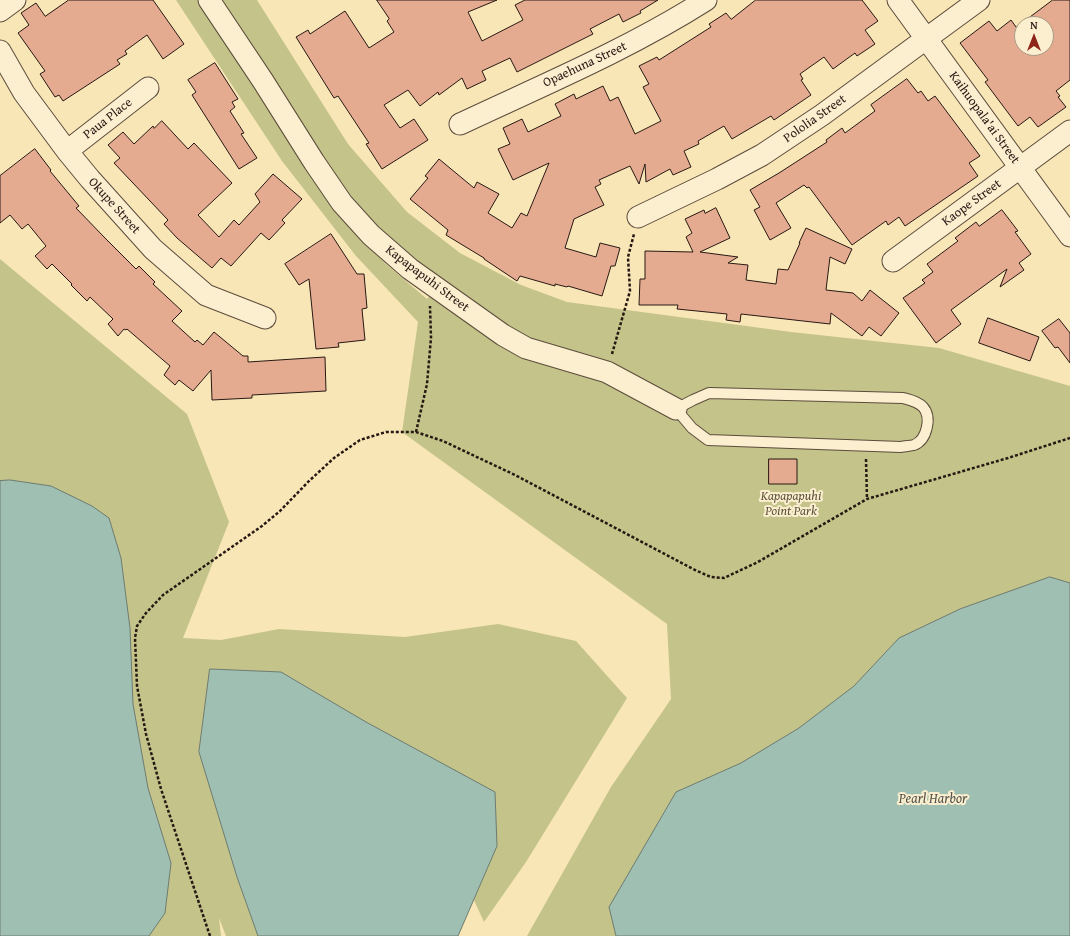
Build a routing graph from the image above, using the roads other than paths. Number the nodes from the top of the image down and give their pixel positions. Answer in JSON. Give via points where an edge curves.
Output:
{"nodes":[{"id":1,"x":15,"y":0,"type":"edge"},
{"id":2,"x":209,"y":0,"type":"edge"},
{"id":3,"x":706,"y":0,"type":"edge"},
{"id":4,"x":898,"y":0,"type":"edge"},
{"id":5,"x":979,"y":0,"type":"edge"},
{"id":6,"x":0,"y":11,"type":"edge"},
{"id":7,"x":926,"y":39,"type":"junction"},
{"id":8,"x":0,"y":52,"type":"edge"},
{"id":9,"x":148,"y":88,"type":"dead end"},
{"id":10,"x":460,"y":124,"type":"dead end"},
{"id":11,"x":1070,"y":131,"type":"edge"},
{"id":12,"x":67,"y":151,"type":"junction"},
{"id":13,"x":1020,"y":168,"type":"junction"},
{"id":14,"x":638,"y":217,"type":"road end"},
{"id":15,"x":1070,"y":236,"type":"edge"},
{"id":16,"x":892,"y":261,"type":"dead end"},
{"id":17,"x":264,"y":318,"type":"dead end"},
{"id":18,"x":676,"y":409,"type":"junction"}],
"edges":[{"from":1,"to":6,"type":"street"},
{"from":2,"to":18,"type":"street","name":"Kapapapuhi Street","via":[[342,203],[371,235],[410,269],[503,335],[526,348],[607,372]]},
{"from":3,"to":10,"type":"street","name":"Opaehuna Street","via":[[629,44]]},
{"from":4,"to":7,"type":"street","name":"Kaihuopala'ai Street"},
{"from":5,"to":7,"type":"street","name":"Pololia Street"},
{"from":7,"to":13,"type":"street","name":"Kaihuopala'ai Street"},
{"from":7,"to":14,"type":"street","name":"Pololia Street","via":[[762,155]]},
{"from":8,"to":12,"type":"street","name":"Okupe Street","via":[[24,93]]},
{"from":9,"to":12,"type":"street","name":"Paua Place"},
{"from":11,"to":13,"type":"street","name":"Kaope Street"},
{"from":12,"to":17,"type":"street","name":"Okupe Street","via":[[152,249],[206,295]]},
{"from":13,"to":15,"type":"street","name":"Kaihuopala'ai Street"},
{"from":13,"to":16,"type":"street","name":"Kaope Street"},
{"from":18,"to":18,"type":"lane","via":[[692,428],[708,440],[901,447],[915,444],[927,429],[927,417],[923,407],[903,398],[709,393]]}]}
